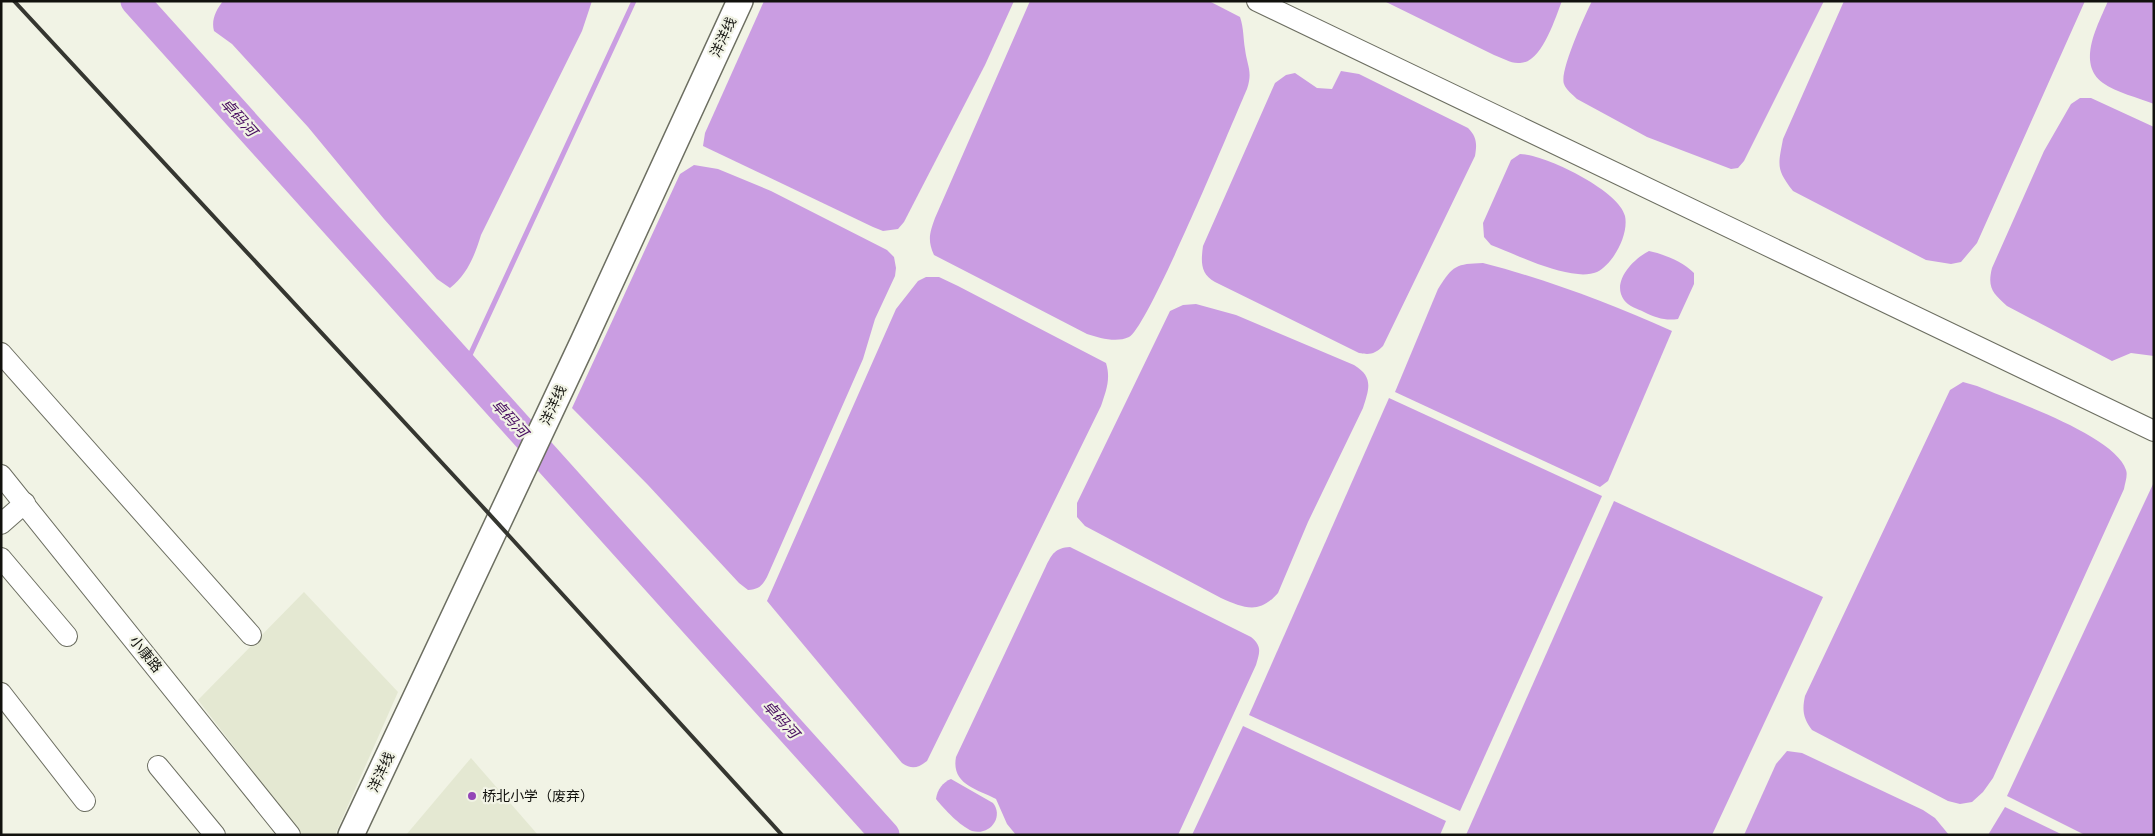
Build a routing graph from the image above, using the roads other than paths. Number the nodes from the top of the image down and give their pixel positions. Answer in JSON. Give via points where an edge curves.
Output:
{"nodes":[{"id":1,"x":740,"y":1,"type":"edge"},
{"id":2,"x":1257,"y":1,"type":"edge"},
{"id":3,"x":1,"y":352,"type":"edge"},
{"id":4,"x":2154,"y":430,"type":"edge"},
{"id":5,"x":1,"y":475,"type":"edge"},
{"id":6,"x":25,"y":503,"type":"junction"},
{"id":7,"x":1,"y":524,"type":"edge"},
{"id":8,"x":1,"y":558,"type":"edge"},
{"id":9,"x":251,"y":635,"type":"dead end"},
{"id":10,"x":67,"y":636,"type":"dead end"},
{"id":11,"x":1,"y":693,"type":"edge"},
{"id":12,"x":158,"y":766,"type":"dead end"},
{"id":13,"x":86,"y":801,"type":"dead end"},
{"id":14,"x":215,"y":835,"type":"edge"},
{"id":15,"x":290,"y":835,"type":"edge"},
{"id":16,"x":351,"y":835,"type":"edge"}],
"edges":[{"from":1,"to":16,"type":"main road","name":"洋洋线"},
{"from":2,"to":4,"type":"street"},
{"from":3,"to":9,"type":"street"},
{"from":5,"to":6,"type":"street","name":"小康路"},
{"from":6,"to":7,"type":"street"},
{"from":6,"to":15,"type":"street","name":"小康路"},
{"from":8,"to":10,"type":"street"},
{"from":11,"to":13,"type":"street"},
{"from":12,"to":14,"type":"street"}]}
